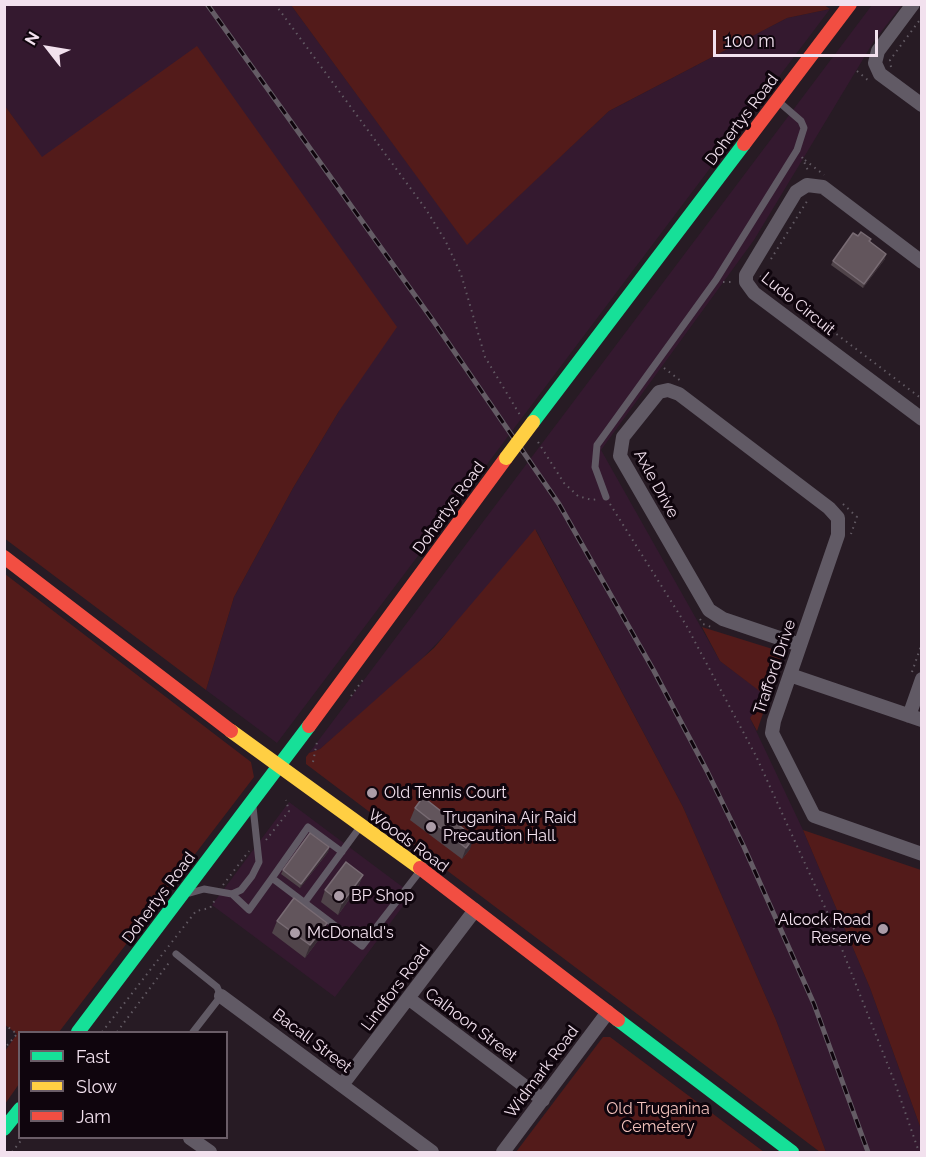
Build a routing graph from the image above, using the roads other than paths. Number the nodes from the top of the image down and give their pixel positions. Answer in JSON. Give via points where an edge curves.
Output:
{"nodes":[{"id":1,"x":850,"y":4,"type":"edge"},
{"id":2,"x":913,"y":4,"type":"edge"},
{"id":3,"x":776,"y":101,"type":"junction"},
{"id":4,"x":921,"y":105,"type":"edge"},
{"id":5,"x":921,"y":262,"type":"edge"},
{"id":6,"x":921,"y":419,"type":"edge"},
{"id":7,"x":606,"y":496,"type":"road end"},
{"id":8,"x":838,"y":518,"type":"joint"},
{"id":9,"x":4,"y":557,"type":"edge"},
{"id":10,"x":800,"y":645,"type":"junction"},
{"id":11,"x":790,"y":675,"type":"junction"},
{"id":12,"x":921,"y":679,"type":"edge"},
{"id":13,"x":915,"y":718,"type":"edge"},
{"id":14,"x":279,"y":768,"type":"junction"},
{"id":15,"x":253,"y":802,"type":"junction"},
{"id":16,"x":360,"y":827,"type":"junction"},
{"id":17,"x":342,"y":852,"type":"junction"},
{"id":18,"x":921,"y":854,"type":"edge"},
{"id":19,"x":421,"y":869,"type":"junction"},
{"id":20,"x":272,"y":878,"type":"junction"},
{"id":21,"x":232,"y":894,"type":"junction"},
{"id":22,"x":182,"y":895,"type":"junction"},
{"id":23,"x":304,"y":902,"type":"junction"},
{"id":24,"x":475,"y":910,"type":"junction"},
{"id":25,"x":176,"y":954,"type":"road end"},
{"id":26,"x":221,"y":996,"type":"junction"},
{"id":27,"x":408,"y":998,"type":"junction"},
{"id":28,"x":608,"y":1012,"type":"junction"},
{"id":29,"x":79,"y":1031,"type":"edge"},
{"id":30,"x":195,"y":1031,"type":"edge"},
{"id":31,"x":342,"y":1085,"type":"junction"},
{"id":32,"x":543,"y":1100,"type":"junction"},
{"id":33,"x":18,"y":1112,"type":"edge"},
{"id":34,"x":4,"y":1129,"type":"edge"},
{"id":35,"x":193,"y":1139,"type":"edge"},
{"id":36,"x":210,"y":1152,"type":"edge"},
{"id":37,"x":432,"y":1152,"type":"edge"},
{"id":38,"x":503,"y":1152,"type":"edge"},
{"id":39,"x":792,"y":1152,"type":"edge"}],
"edges":[{"from":1,"to":3,"type":"main road","name":"Dohertys Road"},
{"from":2,"to":4,"type":"street","via":[[878,51],[875,63],[880,74]]},
{"from":3,"to":7,"type":"lane","via":[[801,121],[804,128],[797,150],[716,280],[597,445],[595,467]]},
{"from":3,"to":14,"type":"main road","name":"Dohertys Road","bridge":true,"via":[[529,422]]},
{"from":5,"to":6,"type":"street","name":"Ludo Circuit","via":[[823,187],[801,188],[749,268],[748,284]]},
{"from":8,"to":10,"type":"street","name":"Trafford Drive","via":[[838,535]]},
{"from":8,"to":10,"type":"street","name":"Axle Drive","via":[[830,508],[674,392],[663,390],[655,395],[620,443],[620,456],[709,610],[723,619]]},
{"from":9,"to":14,"type":"main road","name":"Woods Road"},
{"from":10,"to":11,"type":"street","name":"Trafford Drive"},
{"from":11,"to":13,"type":"street"},
{"from":11,"to":18,"type":"street","name":"Trafford Drive","via":[[772,733],[811,813]]},
{"from":12,"to":13,"type":"street"},
{"from":14,"to":15,"type":"main road","name":"Dohertys Road"},
{"from":14,"to":16,"type":"main road","name":"Woods Road"},
{"from":15,"to":21,"type":"lane","via":[[259,862],[241,890]]},
{"from":15,"to":22,"type":"main road","name":"Dohertys Road"},
{"from":16,"to":17,"type":"lane"},
{"from":16,"to":19,"type":"main road","name":"Woods Road"},
{"from":17,"to":20,"type":"lane","via":[[308,827]]},
{"from":17,"to":23,"type":"lane"},
{"from":19,"to":23,"type":"lane","via":[[362,946]]},
{"from":19,"to":24,"type":"main road","name":"Woods Road"},
{"from":20,"to":21,"type":"lane","via":[[249,909]]},
{"from":20,"to":23,"type":"lane"},
{"from":21,"to":22,"type":"lane","via":[[204,890]]},
{"from":22,"to":29,"type":"main road","name":"Dohertys Road"},
{"from":24,"to":27,"type":"street","name":"Lindfors Road"},
{"from":24,"to":28,"type":"main road","name":"Woods Road"},
{"from":25,"to":26,"type":"lane","name":"Bacall Street","via":[[217,987]]},
{"from":26,"to":30,"type":"lane"},
{"from":26,"to":31,"type":"street","name":"Bacall Street"},
{"from":27,"to":31,"type":"street","name":"Lindfors Road"},
{"from":27,"to":32,"type":"street","name":"Calhoon Street"},
{"from":28,"to":32,"type":"street","name":"Widmark Road"},
{"from":28,"to":39,"type":"main road","name":"Woods Road"},
{"from":31,"to":37,"type":"street","name":"Bacall Street"},
{"from":32,"to":38,"type":"street","name":"Widmark Road"},
{"from":33,"to":34,"type":"main road"},
{"from":35,"to":36,"type":"street"}]}
